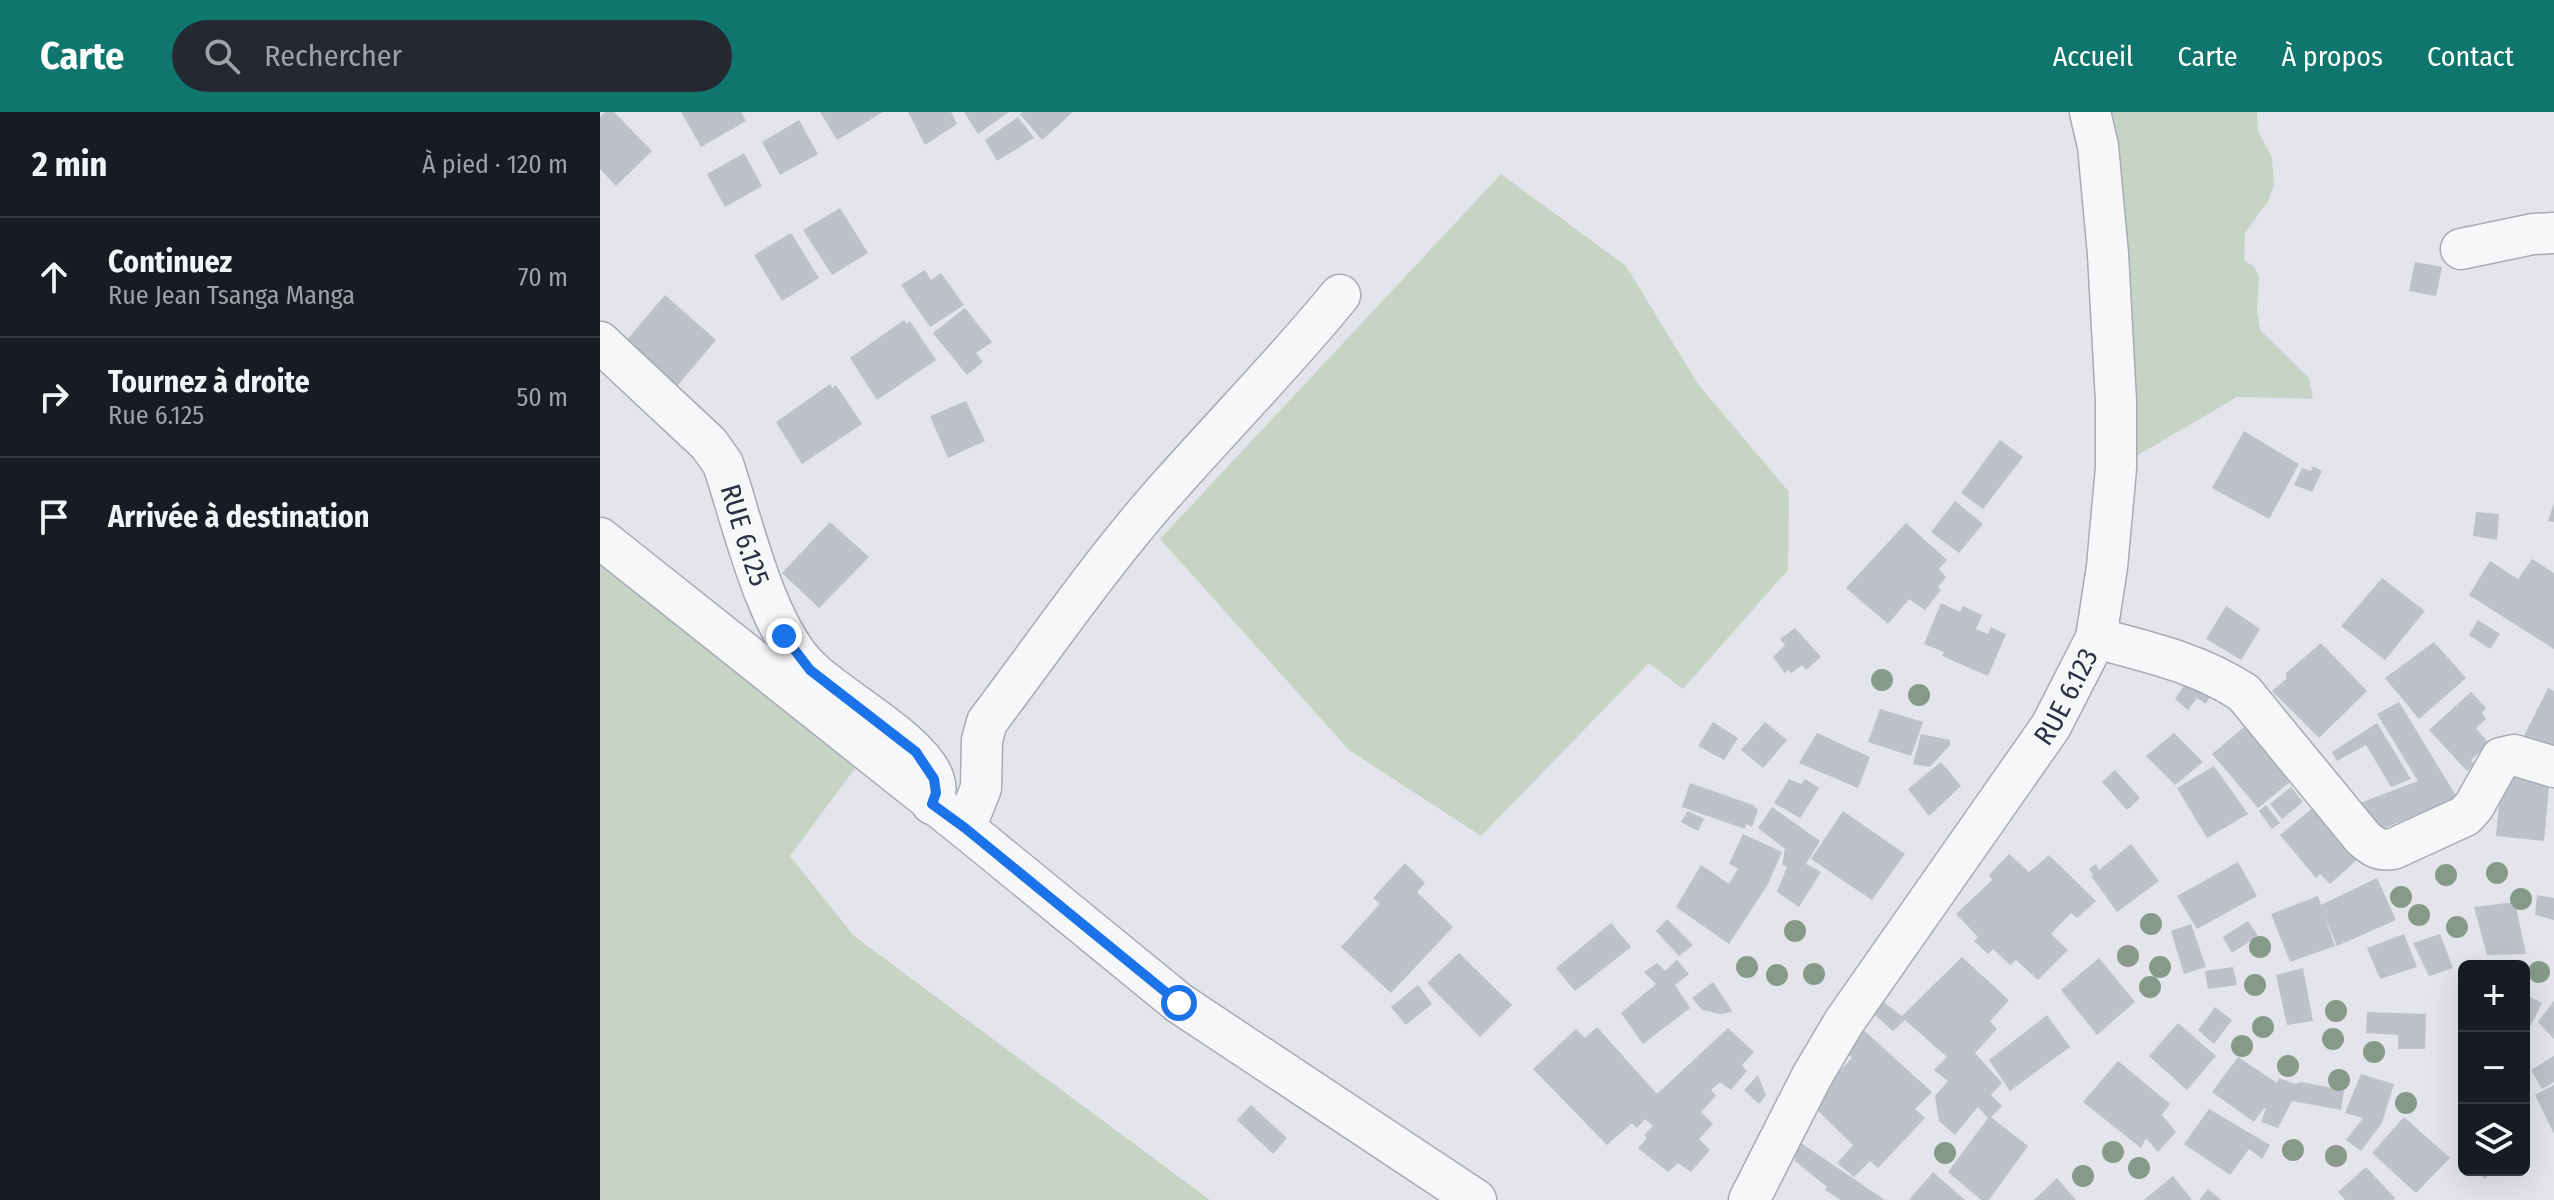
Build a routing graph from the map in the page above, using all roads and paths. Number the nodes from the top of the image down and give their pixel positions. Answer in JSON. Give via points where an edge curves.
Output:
{"nodes":[{"id":1,"x":2090,"y":112,"type":"edge"},
{"id":2,"x":2554,"y":233,"type":"edge"},
{"id":3,"x":2461,"y":249,"type":"dead end"},
{"id":4,"x":1340,"y":295,"type":"dead end"},
{"id":5,"x":600,"y":342,"type":"edge"},
{"id":6,"x":600,"y":538,"type":"edge"},
{"id":7,"x":2096,"y":638,"type":"junction"},
{"id":8,"x":2554,"y":767,"type":"edge"},
{"id":9,"x":932,"y":804,"type":"junction"},
{"id":10,"x":965,"y":828,"type":"junction"},
{"id":11,"x":1476,"y":1200,"type":"edge"},
{"id":12,"x":1749,"y":1200,"type":"edge"}],
"edges":[{"from":1,"to":7,"type":"street","name":"RUE 6.123","via":[[2108,254],[2116,401],[2116,468]]},
{"from":2,"to":3,"type":"street"},
{"from":4,"to":10,"type":"street","via":[[1172,482],[987,722],[981,788]]},
{"from":5,"to":9,"type":"street","name":"RUE 6.125","via":[[709,444],[723,464],[784,636],[810,670],[916,752],[934,779]]},
{"from":6,"to":9,"type":"street"},
{"from":7,"to":8,"type":"street","via":[[2188,663],[2244,693],[2374,848],[2393,849],[2465,816],[2497,762],[2508,755]]},
{"from":7,"to":12,"type":"street","name":"RUE 6.123","via":[[2051,726],[1844,1022]]},
{"from":9,"to":10,"type":"street"},
{"from":10,"to":11,"type":"street","via":[[1179,1003]]}]}
